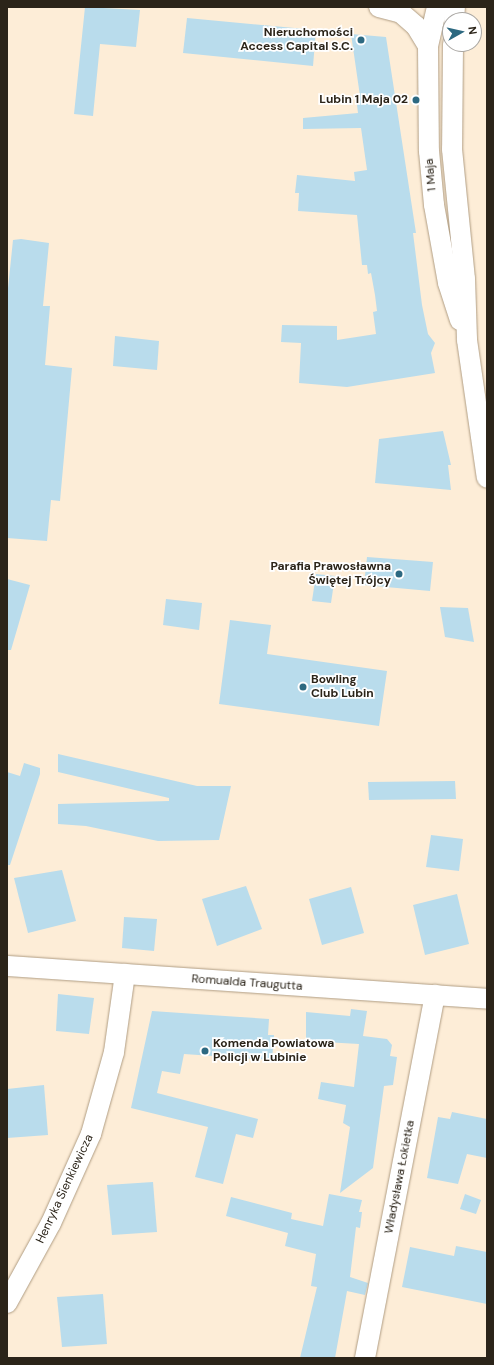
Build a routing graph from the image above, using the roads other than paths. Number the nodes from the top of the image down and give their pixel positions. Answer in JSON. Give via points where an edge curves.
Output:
{"nodes":[{"id":1,"x":379,"y":7,"type":"edge"},
{"id":2,"x":437,"y":7,"type":"edge"},
{"id":3,"x":428,"y":46,"type":"junction"},
{"id":4,"x":453,"y":52,"type":"edge"},
{"id":5,"x":467,"y":340,"type":"junction"},
{"id":6,"x":484,"y":430,"type":"edge"},
{"id":7,"x":487,"y":478,"type":"edge"},
{"id":8,"x":7,"y":966,"type":"edge"},
{"id":9,"x":125,"y":974,"type":"junction"},
{"id":10,"x":436,"y":995,"type":"junction"},
{"id":11,"x":487,"y":999,"type":"edge"},
{"id":12,"x":7,"y":1303,"type":"edge"},
{"id":13,"x":365,"y":1358,"type":"edge"}],
"edges":[{"from":1,"to":3,"type":"street","via":[[400,13],[416,26]]},
{"from":2,"to":3,"type":"street","name":"1 Maja"},
{"from":3,"to":5,"type":"street","name":"1 Maja","via":[[429,151],[434,205],[448,283]]},
{"from":4,"to":5,"type":"street","name":"1 Maja","via":[[452,149],[465,279]]},
{"from":5,"to":6,"type":"street","name":"1 Maja"},
{"from":6,"to":7,"type":"street","name":"1 Maja"},
{"from":8,"to":9,"type":"street","name":"Romualda Traugutta"},
{"from":9,"to":10,"type":"street","name":"Romualda Traugutta"},
{"from":9,"to":12,"type":"street","name":"Henryka Sienkiewicza","via":[[114,1052],[91,1134],[51,1223]]},
{"from":10,"to":11,"type":"street","name":"Romualda Traugutta"},
{"from":10,"to":13,"type":"street","name":"Władysława Łokietka"}]}
